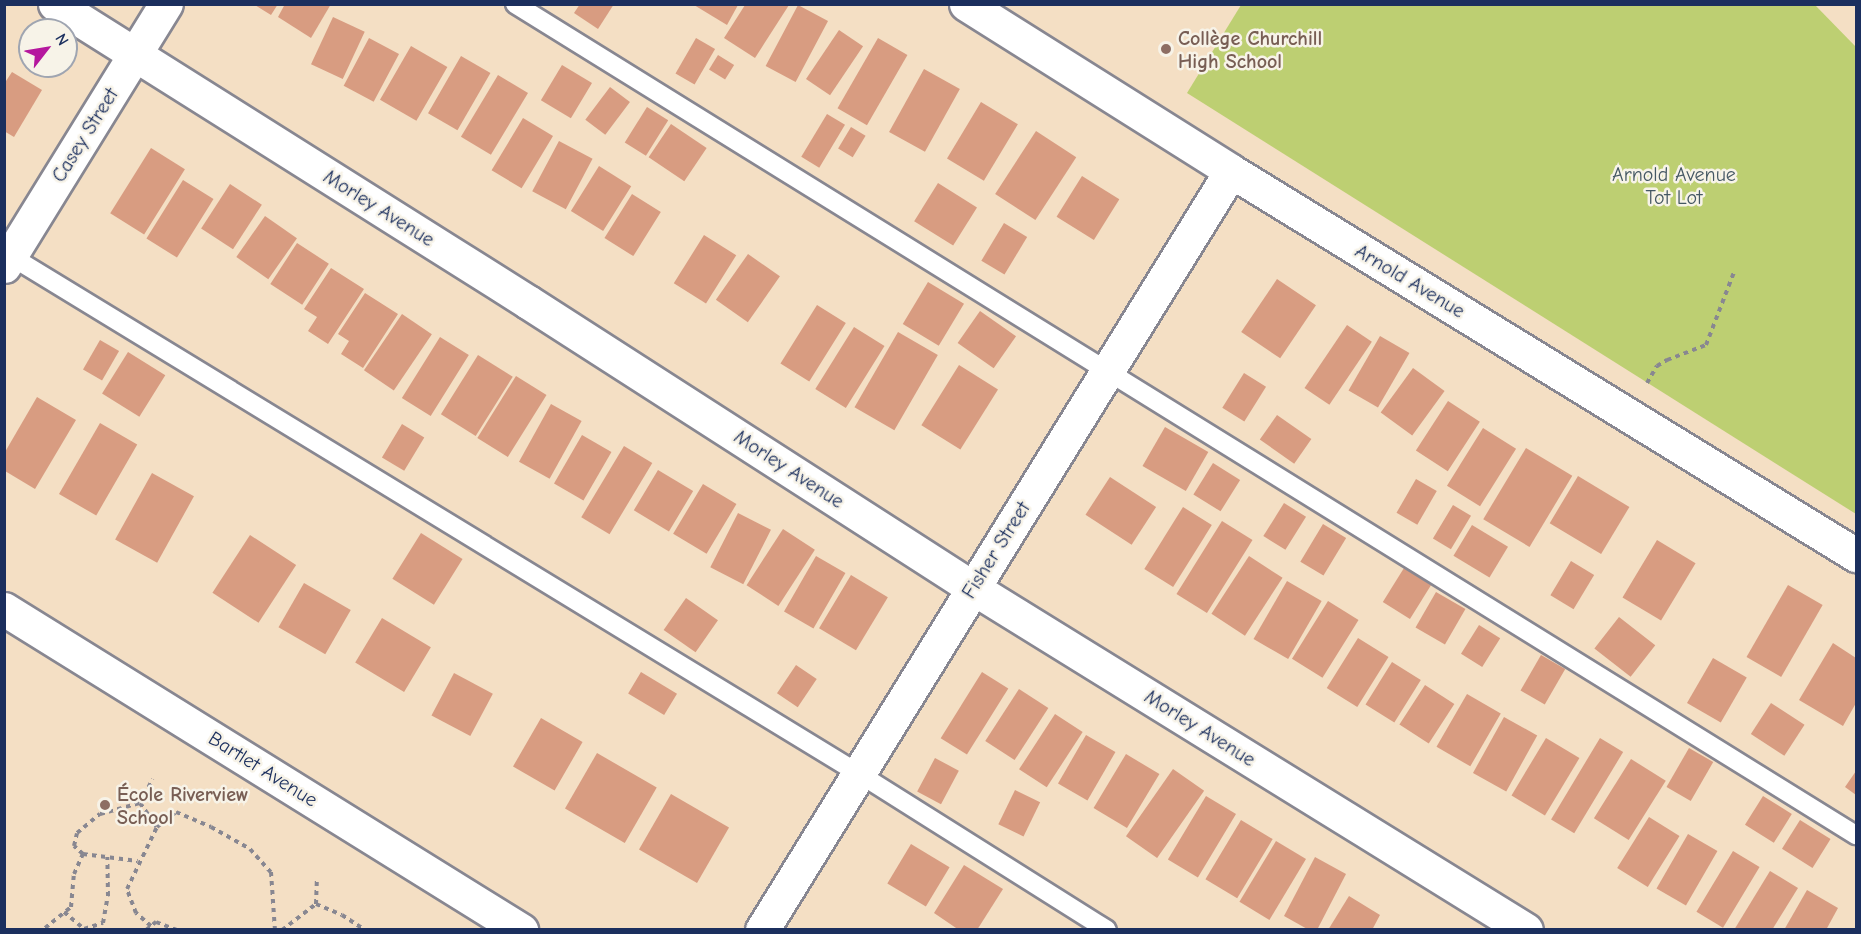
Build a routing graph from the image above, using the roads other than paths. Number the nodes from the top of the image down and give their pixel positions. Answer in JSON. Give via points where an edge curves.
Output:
{"nodes":[{"id":1,"x":55,"y":4,"type":"edge"},
{"id":2,"x":166,"y":4,"type":"edge"},
{"id":3,"x":515,"y":4,"type":"edge"},
{"id":4,"x":966,"y":4,"type":"edge"},
{"id":5,"x":135,"y":54,"type":"junction"},
{"id":6,"x":1231,"y":171,"type":"junction"},
{"id":7,"x":7,"y":258,"type":"edge"},
{"id":8,"x":1106,"y":372,"type":"junction"},
{"id":9,"x":1857,"y":555,"type":"edge"},
{"id":10,"x":973,"y":588,"type":"junction"},
{"id":11,"x":4,"y":609,"type":"edge"},
{"id":12,"x":858,"y":773,"type":"junction"},
{"id":13,"x":1857,"y":835,"type":"edge"},
{"id":14,"x":521,"y":930,"type":"edge"},
{"id":15,"x":762,"y":930,"type":"edge"},
{"id":16,"x":1107,"y":930,"type":"edge"},
{"id":17,"x":1526,"y":930,"type":"edge"}],
"edges":[{"from":1,"to":5,"type":"street","name":"Morley Avenue"},
{"from":2,"to":5,"type":"street","name":"Casey Street"},
{"from":3,"to":8,"type":"lane"},
{"from":4,"to":6,"type":"street","name":"Arnold Avenue"},
{"from":5,"to":7,"type":"street","name":"Casey Street"},
{"from":5,"to":10,"type":"street","name":"Morley Avenue"},
{"from":6,"to":8,"type":"street","name":"Fisher Street"},
{"from":6,"to":9,"type":"street","name":"Arnold Avenue"},
{"from":7,"to":12,"type":"lane"},
{"from":8,"to":10,"type":"street","name":"Fisher Street"},
{"from":8,"to":13,"type":"lane"},
{"from":10,"to":12,"type":"street","name":"Fisher Street"},
{"from":10,"to":17,"type":"street","name":"Morley Avenue"},
{"from":11,"to":14,"type":"street","name":"Bartlet Avenue"},
{"from":12,"to":15,"type":"street","name":"Fisher Street"},
{"from":12,"to":16,"type":"lane"}]}
